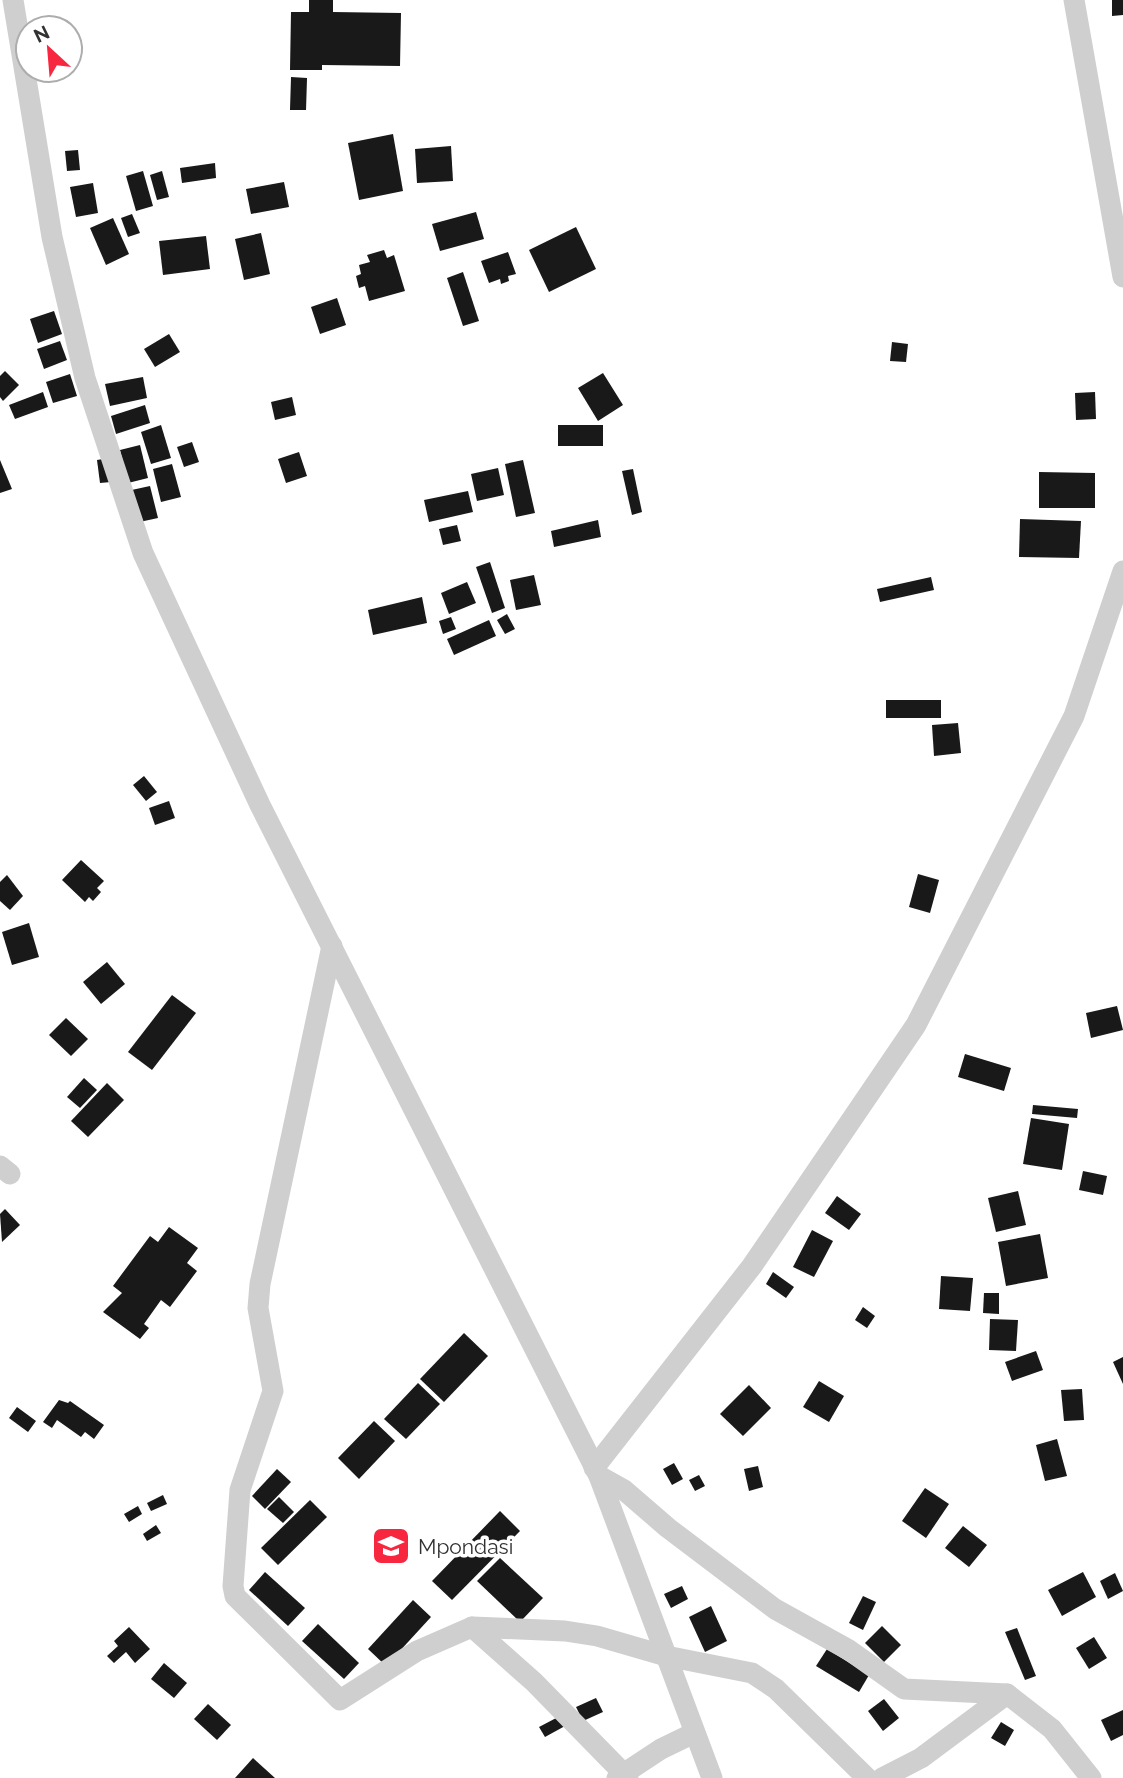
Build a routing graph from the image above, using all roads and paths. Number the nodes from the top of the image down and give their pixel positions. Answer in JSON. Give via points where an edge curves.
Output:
{"nodes":[{"id":1,"x":13,"y":0,"type":"edge"},
{"id":2,"x":1074,"y":0,"type":"edge"},
{"id":3,"x":1123,"y":277,"type":"edge"},
{"id":4,"x":1123,"y":571,"type":"edge"},
{"id":5,"x":331,"y":947,"type":"junction"},
{"id":6,"x":597,"y":1472,"type":"junction"},
{"id":7,"x":472,"y":1627,"type":"junction"},
{"id":8,"x":666,"y":1656,"type":"junction"},
{"id":9,"x":1007,"y":1694,"type":"junction"},
{"id":10,"x":694,"y":1733,"type":"junction"},
{"id":11,"x":623,"y":1776,"type":"edge"},
{"id":12,"x":712,"y":1778,"type":"edge"},
{"id":13,"x":867,"y":1778,"type":"edge"},
{"id":14,"x":882,"y":1778,"type":"edge"},
{"id":15,"x":1091,"y":1778,"type":"edge"}],
"edges":[{"from":1,"to":5,"type":"street","via":[[55,250],[85,378],[143,553]]},
{"from":2,"to":3,"type":"street"},
{"from":4,"to":6,"type":"street","via":[[1074,716],[916,1025],[752,1266]]},
{"from":5,"to":6,"type":"street"},
{"from":5,"to":7,"type":"street","via":[[260,1284],[258,1308],[273,1391],[240,1490],[235,1597],[340,1700],[417,1651]]},
{"from":6,"to":8,"type":"street"},
{"from":6,"to":9,"type":"street","via":[[775,1609],[849,1650],[904,1689]]},
{"from":7,"to":8,"type":"street","via":[[576,1633]]},
{"from":7,"to":11,"type":"street","via":[[534,1682]]},
{"from":8,"to":10,"type":"street"},
{"from":8,"to":13,"type":"street","via":[[752,1673],[776,1689]]},
{"from":9,"to":14,"type":"street","via":[[921,1758]]},
{"from":9,"to":15,"type":"street","via":[[1052,1729]]},
{"from":10,"to":11,"type":"street"},
{"from":10,"to":12,"type":"street"}]}
